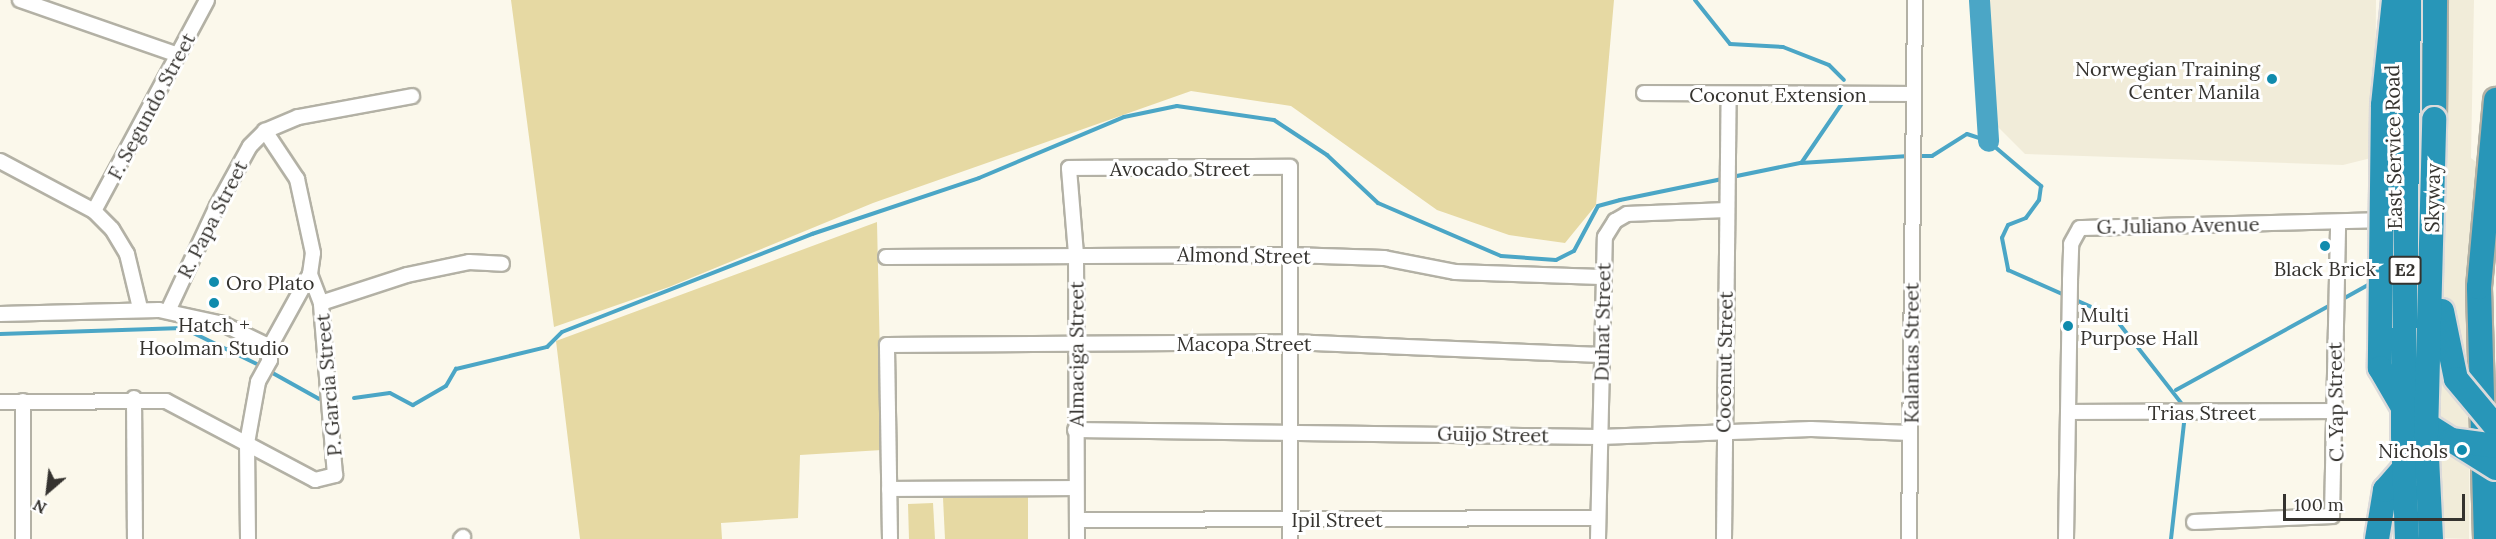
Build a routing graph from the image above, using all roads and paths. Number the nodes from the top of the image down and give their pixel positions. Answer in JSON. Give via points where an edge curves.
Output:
{"nodes":[{"id":1,"x":20,"y":0,"type":"edge"},
{"id":2,"x":207,"y":0,"type":"edge"},
{"id":3,"x":1915,"y":0,"type":"edge"},
{"id":4,"x":2392,"y":0,"type":"edge"},
{"id":5,"x":2407,"y":0,"type":"edge"},
{"id":6,"x":2435,"y":0,"type":"edge"},
{"id":7,"x":178,"y":55,"type":"junction"},
{"id":8,"x":1644,"y":93,"type":"dead end"},
{"id":9,"x":1728,"y":94,"type":"junction"},
{"id":10,"x":1913,"y":94,"type":"junction"},
{"id":11,"x":412,"y":96,"type":"dead end"},
{"id":12,"x":2496,"y":100,"type":"edge"},
{"id":13,"x":2434,"y":118,"type":"junction"},
{"id":14,"x":265,"y":131,"type":"junction"},
{"id":15,"x":0,"y":161,"type":"edge"},
{"id":16,"x":1069,"y":168,"type":"joint"},
{"id":17,"x":1726,"y":210,"type":"junction"},
{"id":18,"x":94,"y":211,"type":"junction"},
{"id":19,"x":2403,"y":219,"type":"junction"},
{"id":20,"x":2338,"y":222,"type":"junction"},
{"id":21,"x":1076,"y":254,"type":"junction"},
{"id":22,"x":1290,"y":255,"type":"junction"},
{"id":23,"x":886,"y":257,"type":"dead end"},
{"id":24,"x":502,"y":264,"type":"dead end"},
{"id":25,"x":310,"y":274,"type":"junction"},
{"id":26,"x":1601,"y":277,"type":"junction"},
{"id":27,"x":321,"y":303,"type":"junction"},
{"id":28,"x":140,"y":308,"type":"junction"},
{"id":29,"x":168,"y":311,"type":"junction"},
{"id":30,"x":0,"y":314,"type":"edge"},
{"id":31,"x":1076,"y":342,"type":"junction"},
{"id":32,"x":1290,"y":342,"type":"junction"},
{"id":33,"x":269,"y":356,"type":"junction"},
{"id":34,"x":1601,"y":356,"type":"junction"},
{"id":35,"x":134,"y":398,"type":"junction"},
{"id":36,"x":23,"y":401,"type":"junction"},
{"id":37,"x":0,"y":402,"type":"edge"},
{"id":38,"x":2336,"y":411,"type":"junction"},
{"id":39,"x":2068,"y":412,"type":"junction"},
{"id":40,"x":2496,"y":427,"type":"edge"},
{"id":41,"x":1075,"y":430,"type":"junction"},
{"id":42,"x":1290,"y":430,"type":"junction"},
{"id":43,"x":1910,"y":433,"type":"junction"},
{"id":44,"x":1724,"y":434,"type":"junction"},
{"id":45,"x":1600,"y":436,"type":"junction"},
{"id":46,"x":247,"y":443,"type":"junction"},
{"id":47,"x":2496,"y":446,"type":"edge"},
{"id":48,"x":2496,"y":468,"type":"edge"},
{"id":49,"x":1076,"y":488,"type":"junction"},
{"id":50,"x":889,"y":489,"type":"junction"},
{"id":51,"x":1598,"y":518,"type":"junction"},
{"id":52,"x":1290,"y":519,"type":"junction"},
{"id":53,"x":1077,"y":520,"type":"junction"},
{"id":54,"x":2194,"y":522,"type":"dead end"},
{"id":55,"x":2406,"y":529,"type":"edge"},
{"id":56,"x":23,"y":539,"type":"edge"},
{"id":57,"x":135,"y":539,"type":"edge"},
{"id":58,"x":248,"y":539,"type":"edge"},
{"id":59,"x":890,"y":539,"type":"edge"},
{"id":60,"x":1077,"y":539,"type":"edge"},
{"id":61,"x":1290,"y":539,"type":"edge"},
{"id":62,"x":1598,"y":539,"type":"edge"},
{"id":63,"x":1724,"y":539,"type":"edge"},
{"id":64,"x":1908,"y":539,"type":"edge"},
{"id":65,"x":2066,"y":539,"type":"edge"},
{"id":66,"x":2377,"y":539,"type":"edge"},
{"id":67,"x":2431,"y":539,"type":"edge"},
{"id":68,"x":2486,"y":539,"type":"edge"}],
"edges":[{"from":1,"to":7,"type":"street"},
{"from":2,"to":7,"type":"street","name":"F. Segundo Street"},
{"from":3,"to":10,"type":"street"},
{"from":4,"to":19,"type":"main road","name":"East Service Road"},
{"from":4,"to":48,"type":"highway","bridge":true,"via":[[2383,105],[2380,368],[2406,411]]},
{"from":5,"to":19,"type":"main road","name":"East Service Road"},
{"from":5,"to":55,"type":"highway","name":"Skyway","number":"E2","bridge":true,"via":[[2403,436]]},
{"from":6,"to":13,"type":"highway","name":"Skyway","number":"E2"},
{"from":7,"to":18,"type":"street","name":"F. Segundo Street"},
{"from":8,"to":9,"type":"street","name":"Coconut Extension"},
{"from":9,"to":10,"type":"street","name":"Coconut Extension"},
{"from":9,"to":17,"type":"street","name":"Coconut Street"},
{"from":10,"to":43,"type":"street","name":"Kalantas Street"},
{"from":11,"to":14,"type":"street","via":[[298,117]]},
{"from":12,"to":68,"type":"highway","via":[[2479,287]]},
{"from":13,"to":40,"type":"highway","bridge":true,"via":[[2446,347],[2464,392]]},
{"from":13,"to":67,"type":"highway","name":"Skyway","number":"E2","bridge":true,"via":[[2426,435]]},
{"from":14,"to":25,"type":"street","name":"P. Garcia Street","via":[[297,179],[313,253]]},
{"from":14,"to":29,"type":"street","name":"R. Papa Street","via":[[250,146],[217,206]]},
{"from":15,"to":18,"type":"street"},
{"from":16,"to":21,"type":"street","name":"Almaciga Street"},
{"from":16,"to":22,"type":"street","name":"Avocado Street","via":[[1290,168]]},
{"from":17,"to":26,"type":"street","name":"Duhat Street","via":[[1628,214],[1615,221],[1605,237]]},
{"from":17,"to":44,"type":"street","name":"Coconut Street"},
{"from":18,"to":28,"type":"street","via":[[127,255]]},
{"from":19,"to":20,"type":"street","name":"G. Juliano Avenue"},
{"from":19,"to":55,"type":"main road","name":"East Service Road"},
{"from":20,"to":38,"type":"street","name":"C. Yap Street","via":[[2334,300]]},
{"from":20,"to":39,"type":"street","name":"G. Juliano Avenue","via":[[2087,226],[2073,236]]},
{"from":21,"to":22,"type":"street","name":"Almond Street"},
{"from":21,"to":23,"type":"street","name":"Almond Street"},
{"from":21,"to":31,"type":"street","name":"Almaciga Street"},
{"from":22,"to":26,"type":"street","name":"Almond Street","via":[[1384,258],[1455,272]]},
{"from":22,"to":32,"type":"street"},
{"from":24,"to":27,"type":"street","via":[[468,262],[407,275]]},
{"from":25,"to":27,"type":"street","name":"P. Garcia Street"},
{"from":25,"to":33,"type":"street"},
{"from":26,"to":34,"type":"street","name":"Duhat Street"},
{"from":27,"to":46,"type":"street","name":"P. Garcia Street","via":[[336,476],[315,480]]},
{"from":28,"to":29,"type":"street"},
{"from":28,"to":30,"type":"street"},
{"from":29,"to":33,"type":"street","via":[[232,327],[264,344]]},
{"from":31,"to":32,"type":"street","name":"Macopa Street"},
{"from":31,"to":41,"type":"street","name":"Almaciga Street"},
{"from":31,"to":50,"type":"street","name":"Macopa Street","via":[[887,345]]},
{"from":32,"to":34,"type":"street","name":"Macopa Street"},
{"from":32,"to":42,"type":"street"},
{"from":33,"to":46,"type":"street","via":[[258,382]]},
{"from":34,"to":45,"type":"street","name":"Duhat Street"},
{"from":35,"to":36,"type":"street","name":"P. Garcia Street"},
{"from":35,"to":46,"type":"street","name":"P. Garcia Street","via":[[166,401]]},
{"from":35,"to":57,"type":"street"},
{"from":36,"to":37,"type":"street","name":"P. Garcia Street"},
{"from":36,"to":56,"type":"street"},
{"from":38,"to":39,"type":"street","name":"Trias Street"},
{"from":38,"to":54,"type":"street","name":"C. Yap Street","via":[[2331,516]]},
{"from":39,"to":65,"type":"street","name":"G. Juliano Avenue"},
{"from":41,"to":42,"type":"street","name":"Guijo Street"},
{"from":41,"to":49,"type":"street","name":"Almaciga Street"},
{"from":42,"to":45,"type":"street","name":"Guijo Street"},
{"from":42,"to":52,"type":"street"},
{"from":43,"to":44,"type":"street","name":"Guijo Street","via":[[1811,429]]},
{"from":43,"to":64,"type":"street","name":"Kalantas Street"},
{"from":44,"to":45,"type":"street","name":"Guijo Street"},
{"from":44,"to":63,"type":"street","name":"Coconut Street"},
{"from":45,"to":51,"type":"street","name":"Duhat Street"},
{"from":46,"to":58,"type":"street"},
{"from":47,"to":66,"type":"highway","bridge":true,"via":[[2447,440],[2411,461],[2385,490]]},
{"from":49,"to":50,"type":"street"},
{"from":49,"to":53,"type":"street","name":"Almaciga Street"},
{"from":50,"to":59,"type":"street"},
{"from":51,"to":52,"type":"street","name":"Ipil Street"},
{"from":51,"to":62,"type":"street","name":"Duhat Street"},
{"from":52,"to":53,"type":"street","name":"Ipil Street"},
{"from":52,"to":61,"type":"street"},
{"from":53,"to":60,"type":"street","name":"Almaciga Street"}]}
